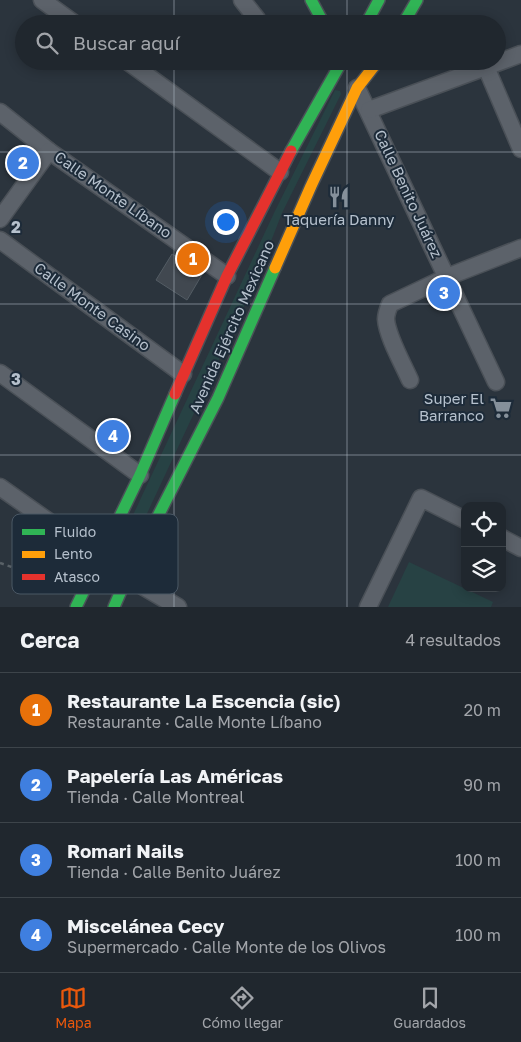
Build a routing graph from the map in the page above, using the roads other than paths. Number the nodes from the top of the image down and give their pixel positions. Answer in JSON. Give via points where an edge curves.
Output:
{"nodes":[{"id":1,"x":42,"y":0,"type":"edge"},
{"id":2,"x":242,"y":0,"type":"edge"},
{"id":3,"x":311,"y":0,"type":"edge"},
{"id":4,"x":417,"y":0,"type":"edge"},
{"id":5,"x":378,"y":1,"type":"edge"},
{"id":6,"x":63,"y":15,"type":"edge"},
{"id":7,"x":254,"y":15,"type":"edge"},
{"id":8,"x":319,"y":15,"type":"edge"},
{"id":9,"x":371,"y":15,"type":"edge"},
{"id":10,"x":408,"y":15,"type":"edge"},
{"id":11,"x":521,"y":54,"type":"edge"},
{"id":12,"x":506,"y":60,"type":"edge"},
{"id":13,"x":139,"y":70,"type":"edge"},
{"id":14,"x":478,"y":70,"type":"edge"},
{"id":15,"x":487,"y":70,"type":"edge"},
{"id":16,"x":349,"y":72,"type":"edge"},
{"id":17,"x":369,"y":110,"type":"junction"},
{"id":18,"x":0,"y":112,"type":"edge"},
{"id":19,"x":521,"y":149,"type":"edge"},
{"id":20,"x":49,"y":151,"type":"junction"},
{"id":21,"x":280,"y":172,"type":"junction"},
{"id":22,"x":0,"y":219,"type":"edge"},
{"id":23,"x":0,"y":240,"type":"edge"},
{"id":24,"x":521,"y":248,"type":"edge"},
{"id":25,"x":227,"y":276,"type":"junction"},
{"id":26,"x":447,"y":277,"type":"junction"},
{"id":27,"x":0,"y":373,"type":"edge"},
{"id":28,"x":183,"y":374,"type":"junction"},
{"id":29,"x":410,"y":380,"type":"dead end"},
{"id":30,"x":496,"y":382,"type":"dead end"},
{"id":31,"x":140,"y":475,"type":"junction"},
{"id":32,"x":0,"y":487,"type":"edge"},
{"id":33,"x":38,"y":514,"type":"edge"},
{"id":34,"x":122,"y":514,"type":"edge"},
{"id":35,"x":159,"y":514,"type":"edge"},
{"id":36,"x":461,"y":518,"type":"edge"},
{"id":37,"x":506,"y":540,"type":"edge"},
{"id":38,"x":521,"y":548,"type":"edge"},
{"id":39,"x":82,"y":594,"type":"edge"},
{"id":40,"x":120,"y":594,"type":"edge"},
{"id":41,"x":156,"y":594,"type":"edge"},
{"id":42,"x":76,"y":607,"type":"edge"},
{"id":43,"x":114,"y":607,"type":"edge"},
{"id":44,"x":178,"y":607,"type":"edge"},
{"id":45,"x":368,"y":607,"type":"edge"}],
"edges":[{"from":1,"to":6,"type":"street"},
{"from":2,"to":7,"type":"street"},
{"from":3,"to":8,"type":"main road"},
{"from":4,"to":10,"type":"main road"},
{"from":5,"to":9,"type":"main road"},
{"from":11,"to":12,"type":"street"},
{"from":13,"to":21,"type":"street"},
{"from":14,"to":17,"type":"street"},
{"from":15,"to":19,"type":"street"},
{"from":16,"to":17,"type":"street","name":"Calle Benito Juárez"},
{"from":16,"to":21,"type":"main road","name":"Avenida Ejército Mexicano"},
{"from":16,"to":35,"type":"main road","name":"Avenida Ejército Mexicano","via":[[310,186],[218,398]]},
{"from":17,"to":26,"type":"street","name":"Calle Benito Juárez"},
{"from":18,"to":20,"type":"street","name":"Calle Monte Líbano"},
{"from":20,"to":22,"type":"street"},
{"from":20,"to":25,"type":"street","name":"Calle Monte Líbano"},
{"from":21,"to":25,"type":"main road","name":"Avenida Ejército Mexicano"},
{"from":23,"to":28,"type":"street","name":"Calle Monte Casino"},
{"from":24,"to":26,"type":"street"},
{"from":25,"to":28,"type":"main road","name":"Avenida Ejército Mexicano"},
{"from":26,"to":29,"type":"street","via":[[390,304],[387,312],[390,333]]},
{"from":26,"to":30,"type":"street","name":"Calle Benito Juárez"},
{"from":27,"to":31,"type":"street"},
{"from":28,"to":31,"type":"main road","name":"Avenida Ejército Mexicano"},
{"from":31,"to":34,"type":"main road","name":"Avenida Ejército Mexicano"},
{"from":32,"to":33,"type":"street"},
{"from":36,"to":45,"type":"street","via":[[421,498]]},
{"from":37,"to":38,"type":"street"},
{"from":39,"to":42,"type":"main road","name":"Avenida Ejército Mexicano"},
{"from":40,"to":43,"type":"main road","name":"Avenida Ejército Mexicano"},
{"from":41,"to":44,"type":"street"}]}
